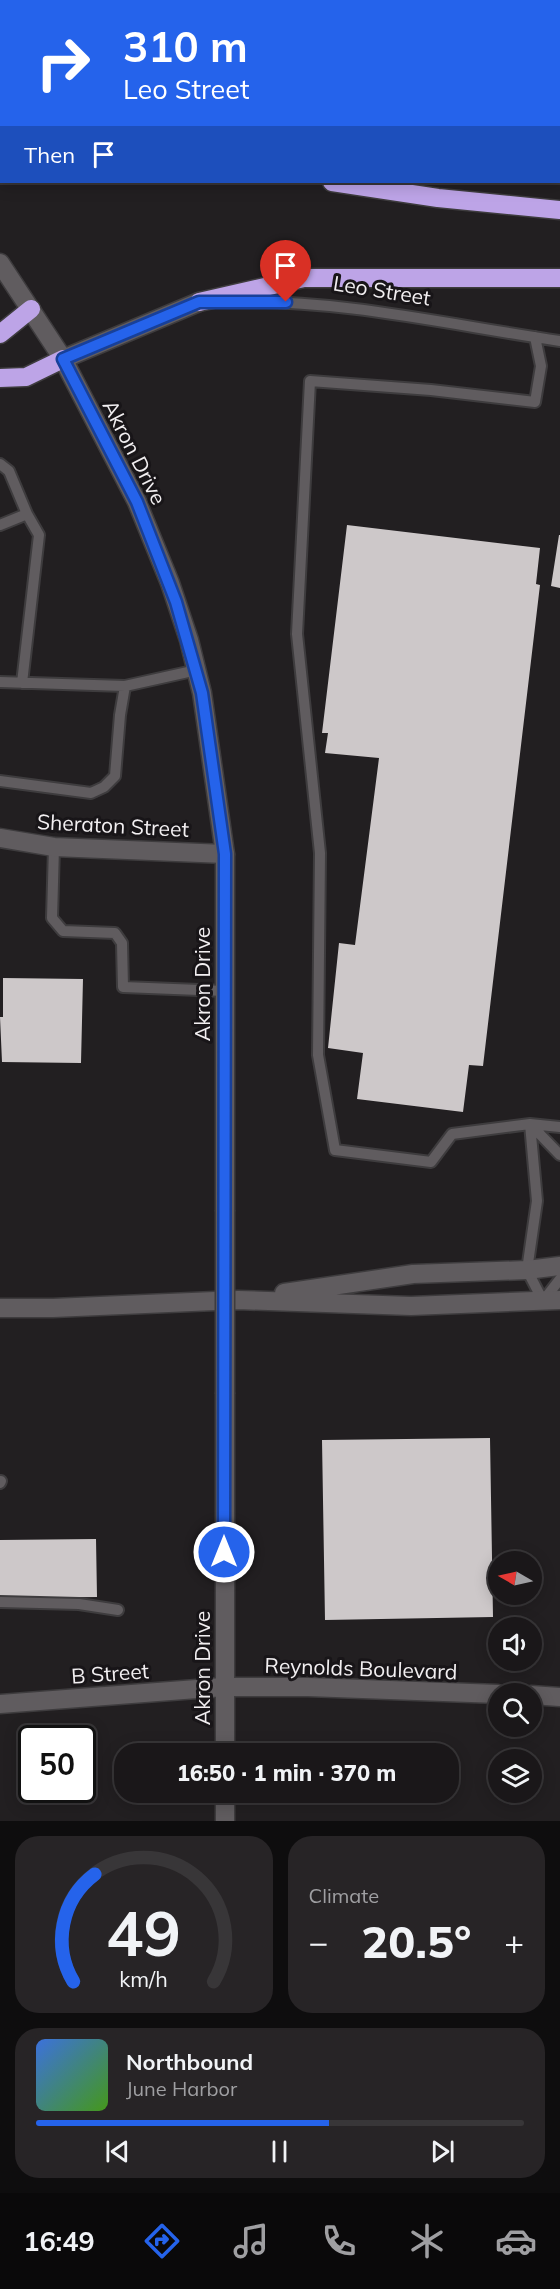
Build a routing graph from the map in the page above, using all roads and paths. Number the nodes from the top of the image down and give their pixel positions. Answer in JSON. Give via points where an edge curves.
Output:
{"nodes":[{"id":1,"x":339,"y":183,"type":"edge"},
{"id":2,"x":560,"y":210,"type":"edge"},
{"id":3,"x":0,"y":263,"type":"edge"},
{"id":4,"x":560,"y":278,"type":"edge"},
{"id":5,"x":199,"y":302,"type":"junction"},
{"id":6,"x":31,"y":309,"type":"junction"},
{"id":7,"x":0,"y":334,"type":"edge"},
{"id":8,"x":535,"y":337,"type":"junction"},
{"id":9,"x":560,"y":341,"type":"edge"},
{"id":10,"x":63,"y":359,"type":"junction"},
{"id":11,"x":0,"y":378,"type":"edge"},
{"id":12,"x":0,"y":464,"type":"edge"},
{"id":13,"x":27,"y":514,"type":"junction"},
{"id":14,"x":0,"y":525,"type":"edge"},
{"id":15,"x":196,"y":670,"type":"junction"},
{"id":16,"x":0,"y":682,"type":"edge"},
{"id":17,"x":22,"y":683,"type":"junction"},
{"id":18,"x":125,"y":686,"type":"junction"},
{"id":19,"x":0,"y":781,"type":"edge"},
{"id":20,"x":0,"y":838,"type":"edge"},
{"id":21,"x":54,"y":847,"type":"junction"},
{"id":22,"x":225,"y":854,"type":"junction"},
{"id":23,"x":225,"y":991,"type":"junction"},
{"id":24,"x":530,"y":1124,"type":"junction"},
{"id":25,"x":560,"y":1127,"type":"edge"},
{"id":26,"x":560,"y":1155,"type":"edge"},
{"id":27,"x":560,"y":1266,"type":"edge"},
{"id":28,"x":527,"y":1270,"type":"junction"},
{"id":29,"x":560,"y":1279,"type":"edge"},
{"id":30,"x":238,"y":1300,"type":"junction"},
{"id":31,"x":551,"y":1300,"type":"edge"},
{"id":32,"x":0,"y":1308,"type":"edge"},
{"id":33,"x":0,"y":1602,"type":"edge"},
{"id":34,"x":118,"y":1610,"type":"dead end"},
{"id":35,"x":223,"y":1687,"type":"junction"},
{"id":36,"x":488,"y":1694,"type":"edge"},
{"id":37,"x":542,"y":1695,"type":"edge"},
{"id":38,"x":560,"y":1696,"type":"edge"},
{"id":39,"x":0,"y":1704,"type":"edge"},
{"id":40,"x":225,"y":1743,"type":"edge"},
{"id":41,"x":225,"y":1803,"type":"edge"},
{"id":42,"x":225,"y":1821,"type":"edge"}],
"edges":[{"from":1,"to":2,"type":"highway"},
{"from":3,"to":6,"type":"main road","name":"Akron Drive"},
{"from":4,"to":5,"type":"highway","via":[[304,278]]},
{"from":5,"to":8,"type":"lane","name":"Leo Street","via":[[322,303]]},
{"from":5,"to":10,"type":"main road","name":"Leo Street"},
{"from":6,"to":7,"type":"highway"},
{"from":6,"to":10,"type":"main road","name":"Akron Drive"},
{"from":8,"to":9,"type":"lane","name":"Leo Street"},
{"from":8,"to":24,"type":"lane","via":[[541,366],[535,402],[310,381],[297,634],[320,853],[318,1055],[335,1149],[431,1162],[452,1134]]},
{"from":10,"to":11,"type":"highway","via":[[26,377]]},
{"from":10,"to":15,"type":"main road","name":"Akron Drive","via":[[137,502],[170,583]]},
{"from":12,"to":13,"type":"lane","via":[[9,471]]},
{"from":13,"to":14,"type":"lane"},
{"from":13,"to":17,"type":"lane","via":[[39,535]]},
{"from":15,"to":18,"type":"lane"},
{"from":15,"to":22,"type":"main road","name":"Akron Drive"},
{"from":16,"to":17,"type":"lane"},
{"from":17,"to":18,"type":"lane"},
{"from":18,"to":19,"type":"lane","via":[[115,776],[104,787],[91,793]]},
{"from":20,"to":21,"type":"main road","name":"Sheraton Street"},
{"from":21,"to":22,"type":"main road","name":"Sheraton Street"},
{"from":21,"to":23,"type":"lane","via":[[52,918],[63,931],[115,933],[122,943],[123,987]]},
{"from":22,"to":23,"type":"main road","name":"Akron Drive"},
{"from":23,"to":35,"type":"main road","name":"Akron Drive","bridge":true},
{"from":24,"to":25,"type":"lane"},
{"from":24,"to":26,"type":"lane"},
{"from":24,"to":28,"type":"lane","via":[[537,1201]]},
{"from":27,"to":28,"type":"main road"},
{"from":28,"to":30,"type":"main road","via":[[413,1275]]},
{"from":28,"to":31,"type":"lane"},
{"from":29,"to":31,"type":"lane"},
{"from":30,"to":31,"type":"main road","via":[[411,1306]]},
{"from":30,"to":32,"type":"main road"},
{"from":33,"to":34,"type":"lane","via":[[79,1604]]},
{"from":35,"to":36,"type":"main road","name":"Reynolds Boulevard"},
{"from":35,"to":39,"type":"main road","name":"B Street"},
{"from":35,"to":40,"type":"main road","name":"Akron Drive"},
{"from":37,"to":38,"type":"main road"},
{"from":41,"to":42,"type":"main road"}]}
